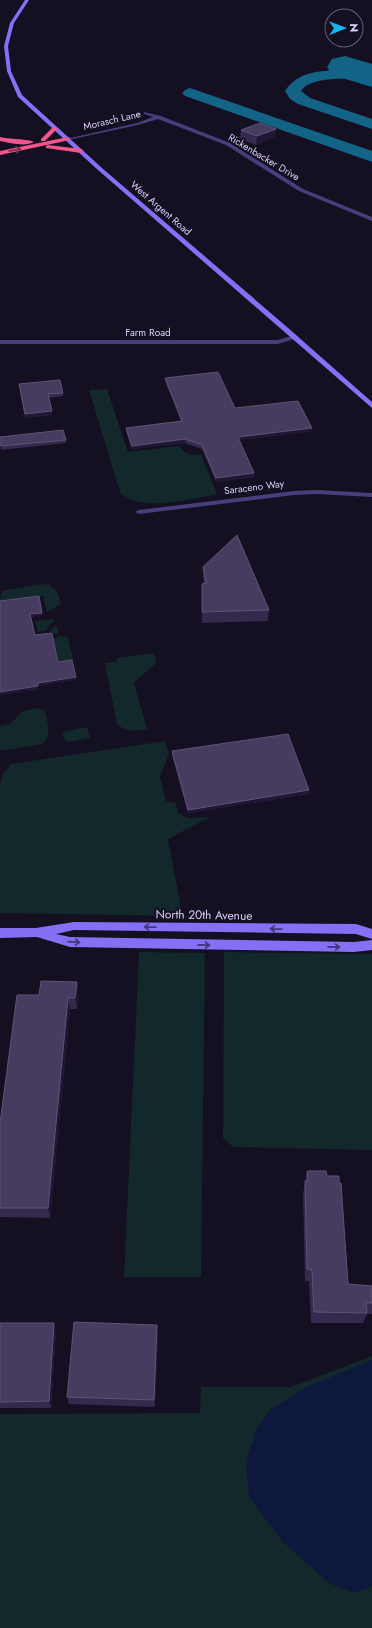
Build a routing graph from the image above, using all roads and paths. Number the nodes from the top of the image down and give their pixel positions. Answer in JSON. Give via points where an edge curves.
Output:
{"nodes":[{"id":1,"x":27,"y":0,"type":"edge"},
{"id":2,"x":146,"y":113,"type":"dead end"},
{"id":3,"x":159,"y":117,"type":"junction"},
{"id":4,"x":55,"y":128,"type":"junction"},
{"id":5,"x":0,"y":139,"type":"edge"},
{"id":6,"x":68,"y":139,"type":"junction"},
{"id":7,"x":43,"y":140,"type":"junction"},
{"id":8,"x":31,"y":148,"type":"junction"},
{"id":9,"x":82,"y":151,"type":"junction"},
{"id":10,"x":0,"y":153,"type":"edge"},
{"id":11,"x":372,"y":219,"type":"edge"},
{"id":12,"x":295,"y":337,"type":"junction"},
{"id":13,"x":0,"y":342,"type":"edge"},
{"id":14,"x":372,"y":406,"type":"edge"},
{"id":15,"x":372,"y":495,"type":"edge"},
{"id":16,"x":139,"y":512,"type":"dead end"},
{"id":17,"x":0,"y":933,"type":"edge"},
{"id":18,"x":36,"y":933,"type":"junction"},
{"id":19,"x":372,"y":934,"type":"edge"},
{"id":20,"x":372,"y":944,"type":"edge"}],
"edges":[{"from":1,"to":4,"type":"main road","name":"West Argent Road","via":[[11,17],[4,30],[0,47],[2,62],[17,92]]},
{"from":2,"to":3,"type":"street","name":"Rickenbacker Drive"},
{"from":3,"to":6,"type":"street","name":"Morasch Lane","via":[[143,123]]},
{"from":3,"to":11,"type":"street","name":"Rickenbacker Drive","via":[[228,144],[301,190]]},
{"from":4,"to":6,"type":"main road","name":"West Argent Road"},
{"from":4,"to":7,"type":"highway"},
{"from":5,"to":7,"type":"highway","via":[[18,142]]},
{"from":6,"to":7,"type":"highway"},
{"from":6,"to":8,"type":"highway"},
{"from":6,"to":9,"type":"main road","name":"West Argent Road"},
{"from":8,"to":9,"type":"highway","via":[[58,147]]},
{"from":10,"to":8,"type":"highway","one_way":true},
{"from":9,"to":12,"type":"main road","name":"West Argent Road","via":[[105,174]]},
{"from":12,"to":13,"type":"street","name":"Farm Road","via":[[278,342]]},
{"from":12,"to":14,"type":"main road","name":"West Argent Road"},
{"from":15,"to":16,"type":"street","name":"Saraceno Way","via":[[294,493]]},
{"from":17,"to":18,"type":"main road","name":"North 20th Avenue"},
{"from":19,"to":18,"type":"main road","name":"North 20th Avenue","one_way":true,"via":[[356,929],[74,926]]},
{"from":18,"to":20,"type":"main road","name":"North 20th Avenue","one_way":true,"via":[[70,942],[354,947]]}]}
